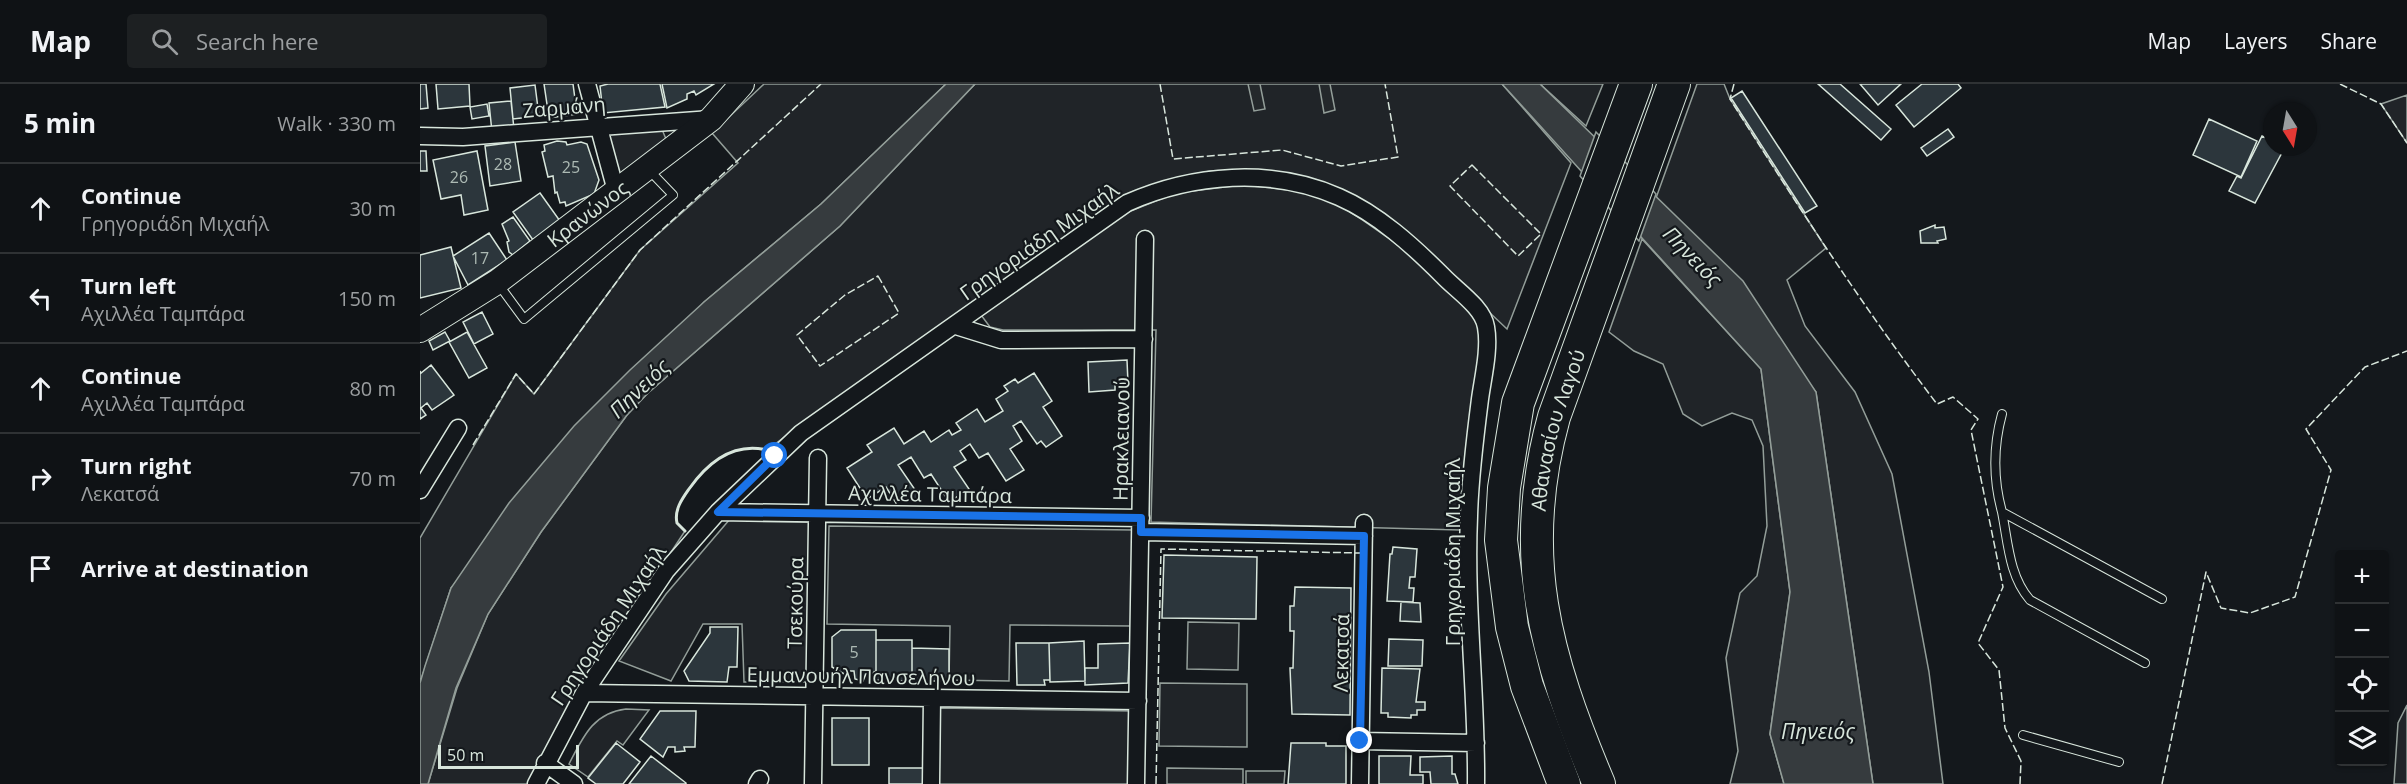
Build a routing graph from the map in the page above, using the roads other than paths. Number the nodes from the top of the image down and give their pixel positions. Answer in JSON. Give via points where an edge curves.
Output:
{"nodes":[{"id":1,"x":587,"y":84,"type":"edge"},
{"id":2,"x":742,"y":84,"type":"edge"},
{"id":3,"x":1636,"y":84,"type":"edge"},
{"id":4,"x":1674,"y":84,"type":"edge"},
{"id":5,"x":711,"y":119,"type":"junction"},
{"id":6,"x":597,"y":125,"type":"junction"},
{"id":7,"x":420,"y":136,"type":"edge"},
{"id":8,"x":647,"y":167,"type":"junction"},
{"id":9,"x":616,"y":191,"type":"junction"},
{"id":10,"x":1145,"y":239,"type":"dead end"},
{"id":11,"x":497,"y":282,"type":"junction"},
{"id":12,"x":956,"y":326,"type":"junction"},
{"id":13,"x":420,"y":330,"type":"edge"},
{"id":14,"x":1144,"y":339,"type":"junction"},
{"id":15,"x":2002,"y":414,"type":"dead end"},
{"id":16,"x":458,"y":428,"type":"dead end"},
{"id":17,"x":818,"y":458,"type":"dead end"},
{"id":18,"x":420,"y":490,"type":"edge"},
{"id":19,"x":718,"y":512,"type":"junction"},
{"id":20,"x":2002,"y":512,"type":"junction"},
{"id":21,"x":817,"y":513,"type":"junction"},
{"id":22,"x":1141,"y":525,"type":"junction"},
{"id":23,"x":1364,"y":529,"type":"joint"},
{"id":24,"x":2162,"y":599,"type":"dead end"},
{"id":25,"x":2145,"y":663,"type":"dead end"},
{"id":26,"x":584,"y":693,"type":"junction"},
{"id":27,"x":814,"y":696,"type":"junction"},
{"id":28,"x":932,"y":698,"type":"junction"},
{"id":29,"x":1138,"y":700,"type":"junction"},
{"id":30,"x":2023,"y":735,"type":"dead end"},
{"id":31,"x":1360,"y":741,"type":"junction"},
{"id":32,"x":1476,"y":743,"type":"junction"},
{"id":33,"x":2119,"y":762,"type":"dead end"},
{"id":34,"x":545,"y":763,"type":"junction"},
{"id":35,"x":536,"y":784,"type":"edge"},
{"id":36,"x":574,"y":784,"type":"edge"},
{"id":37,"x":813,"y":784,"type":"edge"},
{"id":38,"x":931,"y":784,"type":"edge"},
{"id":39,"x":1137,"y":784,"type":"edge"},
{"id":40,"x":1360,"y":784,"type":"edge"},
{"id":41,"x":1476,"y":784,"type":"edge"},
{"id":42,"x":1564,"y":784,"type":"edge"},
{"id":43,"x":1599,"y":784,"type":"edge"}],
"edges":[{"from":1,"to":6,"type":"street"},
{"from":2,"to":5,"type":"street","name":"Κρανώνος"},
{"from":3,"to":42,"type":"highway","name":"Αθανασίου Λαγού","via":[[1518,404],[1504,488],[1501,540],[1506,589],[1527,686]]},
{"from":4,"to":43,"type":"highway","name":"Αθανασίου Λαγού","via":[[1554,417],[1536,508],[1537,566],[1544,623],[1558,676]]},
{"from":5,"to":6,"type":"street","name":"Ζαρμάνη"},
{"from":5,"to":8,"type":"street","name":"Κρανώνος"},
{"from":6,"to":7,"type":"street","name":"Ζαρμάνη","via":[[463,137]]},
{"from":6,"to":9,"type":"street"},
{"from":8,"to":9,"type":"street","name":"Κρανώνος"},
{"from":8,"to":11,"type":"lane","via":[[673,195],[524,319]]},
{"from":9,"to":11,"type":"street","name":"Κρανώνος"},
{"from":10,"to":14,"type":"street","name":"Ηρακλειανού"},
{"from":11,"to":13,"type":"street","name":"Κρανώνος"},
{"from":12,"to":14,"type":"street","via":[[1001,340]]},
{"from":12,"to":19,"type":"street","name":"Γρηγοριάδη Μιχαήλ","via":[[801,433]]},
{"from":12,"to":32,"type":"street","name":"Γρηγοριάδη Μιχαήλ","via":[[1110,213],[1155,190],[1242,178],[1301,183],[1339,197],[1385,225],[1482,314],[1486,327],[1468,520]]},
{"from":14,"to":22,"type":"street","name":"Ηρακλειανού"},
{"from":15,"to":20,"type":"lane","via":[[1994,452]]},
{"from":16,"to":18,"type":"street"},
{"from":17,"to":21,"type":"street","name":"Τσεκούρα"},
{"from":19,"to":21,"type":"street","name":"Αχιλλέα Ταμπάρα"},
{"from":19,"to":26,"type":"street","name":"Γρηγοριάδη Μιχαήλ","via":[[666,571]]},
{"from":20,"to":24,"type":"lane"},
{"from":20,"to":25,"type":"lane","via":[[2012,564],[2020,588],[2030,600]]},
{"from":21,"to":22,"type":"street","name":"Αχιλλέα Ταμπάρα"},
{"from":21,"to":27,"type":"street","name":"Τσεκούρα"},
{"from":22,"to":23,"type":"street","name":"Αχιλλέα Ταμπάρα"},
{"from":22,"to":29,"type":"street","name":"Ηρακλειανού"},
{"from":23,"to":31,"type":"street","name":"Λεκατσά"},
{"from":26,"to":27,"type":"street","name":"Εμμανουήλ Πανσελήνου"},
{"from":26,"to":34,"type":"street","name":"Γρηγοριάδη Μιχαήλ"},
{"from":27,"to":28,"type":"street","name":"Εμμανουήλ Πανσελήνου"},
{"from":27,"to":37,"type":"street","name":"Τσεκούρα"},
{"from":28,"to":29,"type":"street","name":"Εμμανουήλ Πανσελήνου"},
{"from":28,"to":38,"type":"street"},
{"from":29,"to":39,"type":"street","name":"Ηρακλειανού"},
{"from":30,"to":33,"type":"lane"},
{"from":31,"to":32,"type":"street"},
{"from":31,"to":40,"type":"street","name":"Λεκατσά"},
{"from":32,"to":41,"type":"street","name":"Γρηγοριάδη Μιχαήλ"},
{"from":34,"to":35,"type":"street","name":"Γρηγοριάδη Μιχαήλ"},
{"from":34,"to":36,"type":"street"}]}
